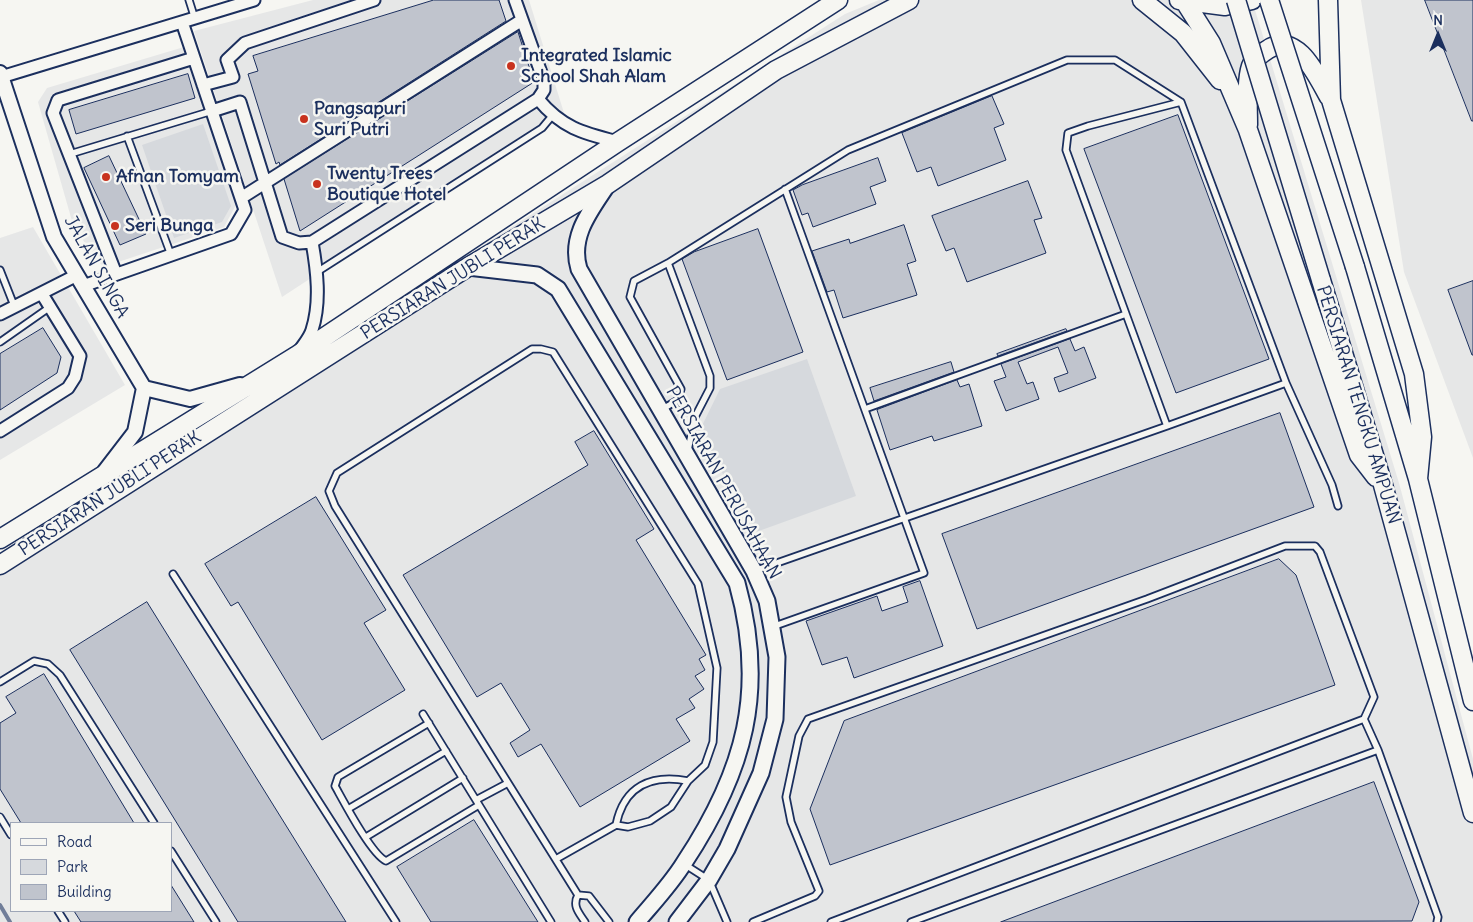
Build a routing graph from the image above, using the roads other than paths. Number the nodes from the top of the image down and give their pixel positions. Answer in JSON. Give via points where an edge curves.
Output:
{"nodes":[{"id":1,"x":189,"y":0,"type":"edge"},
{"id":2,"x":254,"y":0,"type":"edge"},
{"id":3,"x":374,"y":0,"type":"edge"},
{"id":4,"x":515,"y":0,"type":"edge"},
{"id":5,"x":838,"y":0,"type":"edge"},
{"id":6,"x":910,"y":0,"type":"edge"},
{"id":7,"x":1142,"y":0,"type":"edge"},
{"id":8,"x":1236,"y":0,"type":"edge"},
{"id":9,"x":1252,"y":0,"type":"edge"},
{"id":10,"x":1269,"y":0,"type":"edge"},
{"id":11,"x":1330,"y":0,"type":"edge"},
{"id":12,"x":1182,"y":1,"type":"edge"},
{"id":13,"x":195,"y":19,"type":"junction"},
{"id":14,"x":522,"y":20,"type":"junction"},
{"id":15,"x":182,"y":22,"type":"junction"},
{"id":16,"x":194,"y":58,"type":"junction"},
{"id":17,"x":1,"y":75,"type":"edge"},
{"id":18,"x":203,"y":86,"type":"junction"},
{"id":19,"x":1233,"y":96,"type":"junction"},
{"id":20,"x":538,"y":99,"type":"junction"},
{"id":21,"x":1331,"y":100,"type":"junction"},
{"id":22,"x":1181,"y":102,"type":"junction"},
{"id":23,"x":212,"y":111,"type":"junction"},
{"id":24,"x":552,"y":116,"type":"junction"},
{"id":25,"x":1248,"y":130,"type":"junction"},
{"id":26,"x":127,"y":136,"type":"junction"},
{"id":27,"x":618,"y":142,"type":"junction"},
{"id":28,"x":70,"y":154,"type":"junction"},
{"id":29,"x":266,"y":184,"type":"junction"},
{"id":30,"x":608,"y":184,"type":"junction"},
{"id":31,"x":785,"y":188,"type":"junction"},
{"id":32,"x":241,"y":198,"type":"junction"},
{"id":33,"x":312,"y":242,"type":"junction"},
{"id":34,"x":171,"y":255,"type":"junction"},
{"id":35,"x":668,"y":263,"type":"junction"},
{"id":36,"x":468,"y":267,"type":"junction"},
{"id":37,"x":0,"y":270,"type":"edge"},
{"id":38,"x":317,"y":272,"type":"junction"},
{"id":39,"x":116,"y":274,"type":"junction"},
{"id":40,"x":80,"y":280,"type":"junction"},
{"id":41,"x":42,"y":294,"type":"junction"},
{"id":42,"x":50,"y":307,"type":"junction"},
{"id":43,"x":15,"y":308,"type":"junction"},
{"id":44,"x":0,"y":314,"type":"edge"},
{"id":45,"x":1126,"y":314,"type":"junction"},
{"id":46,"x":0,"y":342,"type":"edge"},
{"id":47,"x":296,"y":356,"type":"junction"},
{"id":48,"x":260,"y":379,"type":"junction"},
{"id":49,"x":1286,"y":382,"type":"junction"},
{"id":50,"x":144,"y":388,"type":"junction"},
{"id":51,"x":678,"y":400,"type":"junction"},
{"id":52,"x":865,"y":409,"type":"junction"},
{"id":53,"x":661,"y":410,"type":"junction"},
{"id":54,"x":695,"y":417,"type":"junction"},
{"id":55,"x":1167,"y":426,"type":"junction"},
{"id":56,"x":0,"y":430,"type":"edge"},
{"id":57,"x":687,"y":455,"type":"junction"},
{"id":58,"x":102,"y":474,"type":"junction"},
{"id":59,"x":1418,"y":479,"type":"junction"},
{"id":60,"x":1383,"y":485,"type":"junction"},
{"id":61,"x":1338,"y":506,"type":"dead end"},
{"id":62,"x":904,"y":518,"type":"junction"},
{"id":63,"x":0,"y":539,"type":"edge"},
{"id":64,"x":0,"y":565,"type":"edge"},
{"id":65,"x":754,"y":571,"type":"junction"},
{"id":66,"x":173,"y":574,"type":"dead end"},
{"id":67,"x":772,"y":627,"type":"junction"},
{"id":68,"x":0,"y":682,"type":"edge"},
{"id":69,"x":1473,"y":701,"type":"edge"},
{"id":70,"x":423,"y":714,"type":"dead end"},
{"id":71,"x":1364,"y":719,"type":"junction"},
{"id":72,"x":429,"y":724,"type":"junction"},
{"id":73,"x":1378,"y":750,"type":"junction"},
{"id":74,"x":446,"y":751,"type":"junction"},
{"id":75,"x":463,"y":778,"type":"junction"},
{"id":76,"x":688,"y":782,"type":"junction"},
{"id":77,"x":508,"y":783,"type":"junction"},
{"id":78,"x":478,"y":803,"type":"junction"},
{"id":79,"x":348,"y":808,"type":"junction"},
{"id":80,"x":1473,"y":813,"type":"edge"},
{"id":81,"x":0,"y":816,"type":"edge"},
{"id":82,"x":153,"y":822,"type":"edge"},
{"id":83,"x":616,"y":825,"type":"junction"},
{"id":84,"x":10,"y":833,"type":"edge"},
{"id":85,"x":366,"y":837,"type":"junction"},
{"id":86,"x":172,"y":853,"type":"edge"},
{"id":87,"x":556,"y":859,"type":"junction"},
{"id":88,"x":684,"y":864,"type":"junction"},
{"id":89,"x":709,"y":880,"type":"junction"},
{"id":90,"x":578,"y":895,"type":"junction"},
{"id":91,"x":216,"y":922,"type":"edge"},
{"id":92,"x":396,"y":922,"type":"edge"},
{"id":93,"x":551,"y":922,"type":"edge"},
{"id":94,"x":585,"y":922,"type":"edge"},
{"id":95,"x":609,"y":922,"type":"edge"},
{"id":96,"x":637,"y":922,"type":"edge"},
{"id":97,"x":677,"y":922,"type":"edge"},
{"id":98,"x":727,"y":922,"type":"edge"},
{"id":99,"x":752,"y":922,"type":"edge"},
{"id":100,"x":832,"y":922,"type":"edge"},
{"id":101,"x":911,"y":922,"type":"edge"},
{"id":102,"x":1437,"y":922,"type":"edge"}],
"edges":[{"from":1,"to":13,"type":"lane"},
{"from":2,"to":13,"type":"street"},
{"from":3,"to":18,"type":"street","via":[[245,44],[227,60],[232,77]]},
{"from":4,"to":14,"type":"street"},
{"from":5,"to":27,"type":"main road","name":"PERSIARAN JUBLI PERAK"},
{"from":6,"to":30,"type":"main road","name":"PERSIARAN JUBLI PERAK","via":[[776,70]]},
{"from":7,"to":19,"type":"main road","via":[[1183,33]]},
{"from":8,"to":60,"type":"main road","name":"PERSIARAN TENGKU AMPUAN","bridge":true},
{"from":9,"to":12,"type":"main road","via":[[1225,6]]},
{"from":10,"to":59,"type":"main road","name":"PERSIARAN TENGKU AMPUAN","bridge":true,"via":[[1355,267]]},
{"from":11,"to":21,"type":"main road"},
{"from":12,"to":19,"type":"main road","via":[[1211,43]]},
{"from":13,"to":15,"type":"street"},
{"from":14,"to":20,"type":"street","via":[[544,81],[544,90]]},
{"from":14,"to":29,"type":"street"},
{"from":15,"to":16,"type":"street"},
{"from":15,"to":17,"type":"street"},
{"from":16,"to":18,"type":"street"},
{"from":16,"to":28,"type":"street","via":[[58,100],[53,112]]},
{"from":17,"to":40,"type":"street","name":"JALAN SINGA","via":[[54,237]]},
{"from":18,"to":23,"type":"street"},
{"from":19,"to":25,"type":"main road"},
{"from":20,"to":24,"type":"street"},
{"from":20,"to":33,"type":"street"},
{"from":21,"to":25,"type":"main road","via":[[1305,55],[1291,47],[1273,46],[1251,66]]},
{"from":21,"to":59,"type":"main road","via":[[1414,374],[1422,438]]},
{"from":22,"to":31,"type":"lane","via":[[1115,60],[1067,60],[848,150]]},
{"from":22,"to":45,"type":"lane","via":[[1068,133],[1066,150]]},
{"from":22,"to":49,"type":"lane"},
{"from":23,"to":26,"type":"lane"},
{"from":23,"to":29,"type":"street","via":[[240,102]]},
{"from":23,"to":32,"type":"street"},
{"from":24,"to":27,"type":"street","via":[[579,132]]},
{"from":24,"to":38,"type":"lane","via":[[542,128]]},
{"from":25,"to":60,"type":"main road","via":[[1359,455]]},
{"from":26,"to":28,"type":"lane"},
{"from":26,"to":34,"type":"lane"},
{"from":27,"to":47,"type":"main road","name":"PERSIARAN JUBLI PERAK"},
{"from":28,"to":39,"type":"street"},
{"from":29,"to":32,"type":"street"},
{"from":29,"to":33,"type":"street","via":[[282,237],[299,243]]},
{"from":30,"to":36,"type":"main road","name":"PERSIARAN JUBLI PERAK"},
{"from":30,"to":53,"type":"main road","name":"PERSIARAN PERUSAHAAN","via":[[582,225],[575,258]]},
{"from":31,"to":35,"type":"lane"},
{"from":31,"to":52,"type":"lane"},
{"from":32,"to":34,"type":"street","via":[[245,210],[231,234]]},
{"from":33,"to":38,"type":"street"},
{"from":34,"to":39,"type":"street"},
{"from":35,"to":51,"type":"lane","via":[[634,281],[630,297],[677,379],[681,389]]},
{"from":35,"to":54,"type":"lane","via":[[710,376],[710,388]]},
{"from":36,"to":64,"type":"main road","name":"PERSIARAN JUBLI PERAK"},
{"from":36,"to":88,"type":"main road","name":"PERSIARAN PERUSAHAAN","via":[[537,275],[558,289],[737,583],[752,667],[749,710],[736,766]]},
{"from":37,"to":43,"type":"lane"},
{"from":38,"to":47,"type":"street","via":[[312,332]]},
{"from":39,"to":40,"type":"street"},
{"from":40,"to":41,"type":"street"},
{"from":40,"to":50,"type":"street","name":"JALAN SINGA"},
{"from":41,"to":42,"type":"street"},
{"from":41,"to":43,"type":"street"},
{"from":42,"to":46,"type":"lane"},
{"from":42,"to":56,"type":"street","via":[[80,356],[75,377],[68,388]]},
{"from":43,"to":44,"type":"street"},
{"from":45,"to":52,"type":"lane"},
{"from":45,"to":55,"type":"lane"},
{"from":47,"to":48,"type":"main road","name":"PERSIARAN JUBLI PERAK"},
{"from":48,"to":50,"type":"street","via":[[190,399]]},
{"from":48,"to":58,"type":"main road","name":"PERSIARAN JUBLI PERAK"},
{"from":49,"to":55,"type":"lane"},
{"from":49,"to":61,"type":"lane","via":[[1332,485]]},
{"from":50,"to":58,"type":"street","via":[[135,432]]},
{"from":51,"to":53,"type":"lane"},
{"from":51,"to":54,"type":"lane"},
{"from":52,"to":62,"type":"lane"},
{"from":53,"to":57,"type":"main road","name":"PERSIARAN PERUSAHAAN"},
{"from":54,"to":57,"type":"lane"},
{"from":55,"to":62,"type":"lane"},
{"from":57,"to":65,"type":"main road","name":"PERSIARAN PERUSAHAAN"},
{"from":58,"to":63,"type":"main road","name":"PERSIARAN JUBLI PERAK"},
{"from":59,"to":69,"type":"main road","name":"PERSIARAN TENGKU AMPUAN"},
{"from":60,"to":80,"type":"main road","name":"PERSIARAN TENGKU AMPUAN"},
{"from":62,"to":65,"type":"lane"},
{"from":62,"to":67,"type":"lane","via":[[924,573]]},
{"from":65,"to":67,"type":"main road","name":"PERSIARAN PERUSAHAAN","via":[[768,601]]},
{"from":66,"to":92,"type":"lane"},
{"from":67,"to":89,"type":"main road","name":"PERSIARAN PERUSAHAAN","via":[[777,658],[775,719],[761,773],[727,849]]},
{"from":68,"to":82,"type":"lane","via":[[34,661],[48,664],[60,674]]},
{"from":70,"to":72,"type":"lane"},
{"from":71,"to":73,"type":"lane"},
{"from":71,"to":99,"type":"lane","via":[[1374,697],[1320,552],[1315,546],[1285,546],[1147,599],[808,719],[799,736],[786,797],[790,822],[819,891],[815,896]]},
{"from":71,"to":100,"type":"lane"},
{"from":72,"to":74,"type":"lane"},
{"from":72,"to":79,"type":"lane","via":[[338,777],[335,786]]},
{"from":73,"to":101,"type":"lane"},
{"from":73,"to":102,"type":"lane"},
{"from":74,"to":75,"type":"lane"},
{"from":74,"to":79,"type":"lane"},
{"from":75,"to":78,"type":"lane"},
{"from":75,"to":85,"type":"lane"},
{"from":76,"to":77,"type":"lane","via":[[705,765],[713,742],[717,668],[698,584],[553,352],[541,348],[532,349],[337,473],[329,490],[335,506]]},
{"from":76,"to":83,"type":"lane","via":[[671,807],[650,821],[628,827]]},
{"from":76,"to":83,"type":"lane","via":[[668,778],[650,780],[626,798],[618,812]]},
{"from":77,"to":78,"type":"lane"},
{"from":77,"to":87,"type":"lane"},
{"from":78,"to":85,"type":"lane","via":[[386,860],[380,858]]},
{"from":78,"to":93,"type":"lane"},
{"from":79,"to":85,"type":"lane"},
{"from":81,"to":84,"type":"lane"},
{"from":83,"to":87,"type":"lane"},
{"from":86,"to":91,"type":"lane"},
{"from":87,"to":90,"type":"lane"},
{"from":88,"to":89,"type":"lane"},
{"from":88,"to":96,"type":"main road","name":"PERSIARAN PERUSAHAAN"},
{"from":89,"to":97,"type":"main road","name":"PERSIARAN PERUSAHAAN"},
{"from":89,"to":98,"type":"lane"},
{"from":90,"to":94,"type":"lane","via":[[575,907]]},
{"from":90,"to":95,"type":"lane","via":[[589,896]]}]}
